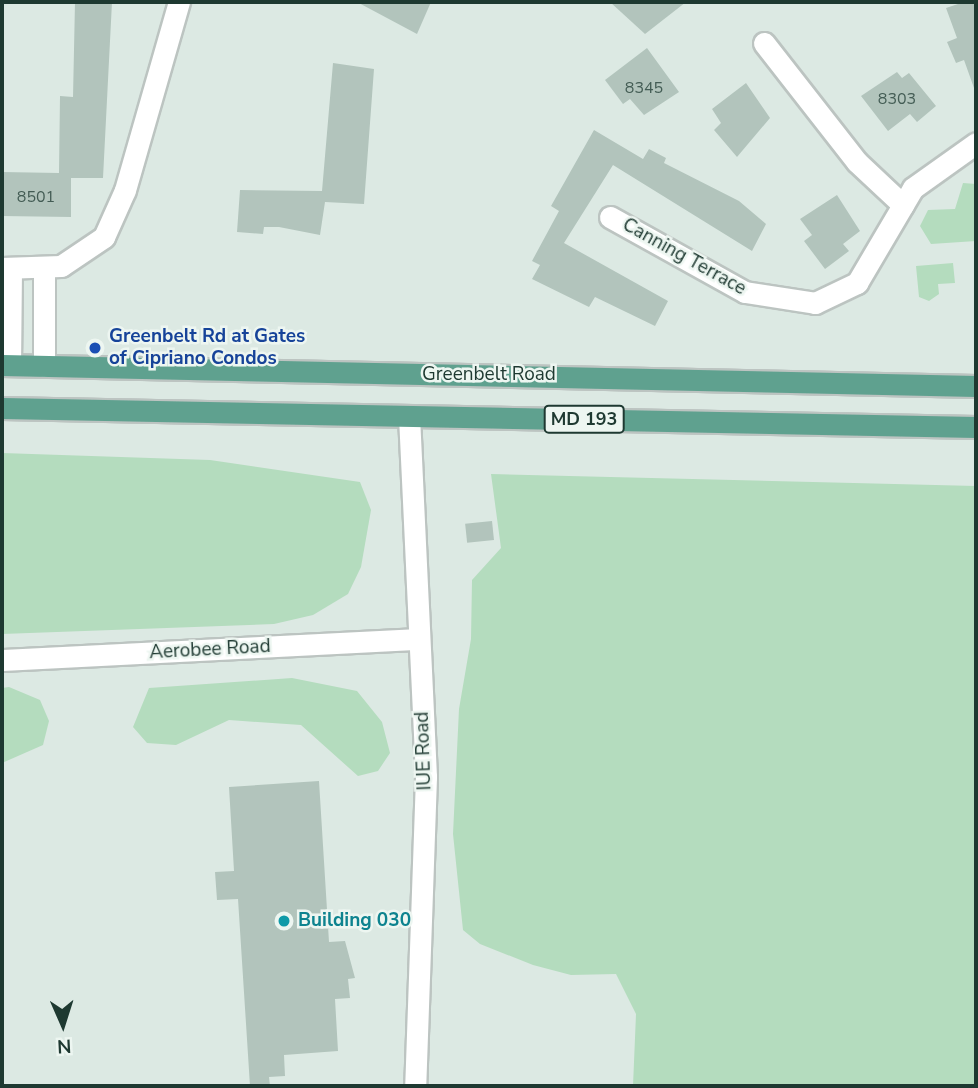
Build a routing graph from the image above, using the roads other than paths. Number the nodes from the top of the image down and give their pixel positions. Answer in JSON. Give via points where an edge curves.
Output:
{"nodes":[{"id":1,"x":179,"y":2,"type":"edge"},
{"id":2,"x":764,"y":44,"type":"dead end"},
{"id":3,"x":976,"y":143,"type":"edge"},
{"id":4,"x":903,"y":205,"type":"junction"},
{"id":5,"x":610,"y":217,"type":"dead end"},
{"id":6,"x":6,"y":269,"type":"edge"},
{"id":7,"x":44,"y":270,"type":"junction"},
{"id":8,"x":6,"y":365,"type":"edge"},
{"id":9,"x":44,"y":366,"type":"junction"},
{"id":10,"x":976,"y":386,"type":"edge"},
{"id":11,"x":2,"y":408,"type":"edge"},
{"id":12,"x":409,"y":416,"type":"junction"},
{"id":13,"x":976,"y":427,"type":"edge"},
{"id":14,"x":418,"y":639,"type":"junction"},
{"id":15,"x":2,"y":660,"type":"edge"},
{"id":16,"x":415,"y":1086,"type":"edge"}],
"edges":[{"from":1,"to":7,"type":"street","via":[[114,220],[82,257]]},
{"from":2,"to":4,"type":"street","via":[[857,162]]},
{"from":3,"to":4,"type":"street","name":"Canning Terrace","via":[[927,173]]},
{"from":4,"to":5,"type":"street","name":"Canning Terrace","via":[[856,283],[816,303],[745,292]]},
{"from":6,"to":7,"type":"street"},
{"from":6,"to":8,"type":"street"},
{"from":7,"to":9,"type":"street"},
{"from":8,"to":9,"type":"main road","name":"Greenbelt Road","number":"MD 193"},
{"from":9,"to":10,"type":"main road","name":"Greenbelt Road","number":"MD 193"},
{"from":11,"to":12,"type":"main road","number":"MD 193"},
{"from":12,"to":13,"type":"main road","number":"MD 193"},
{"from":12,"to":14,"type":"street","name":"IUE Road"},
{"from":14,"to":15,"type":"street","name":"Aerobee Road"},
{"from":14,"to":16,"type":"street","name":"IUE Road","via":[[426,789]]}]}
